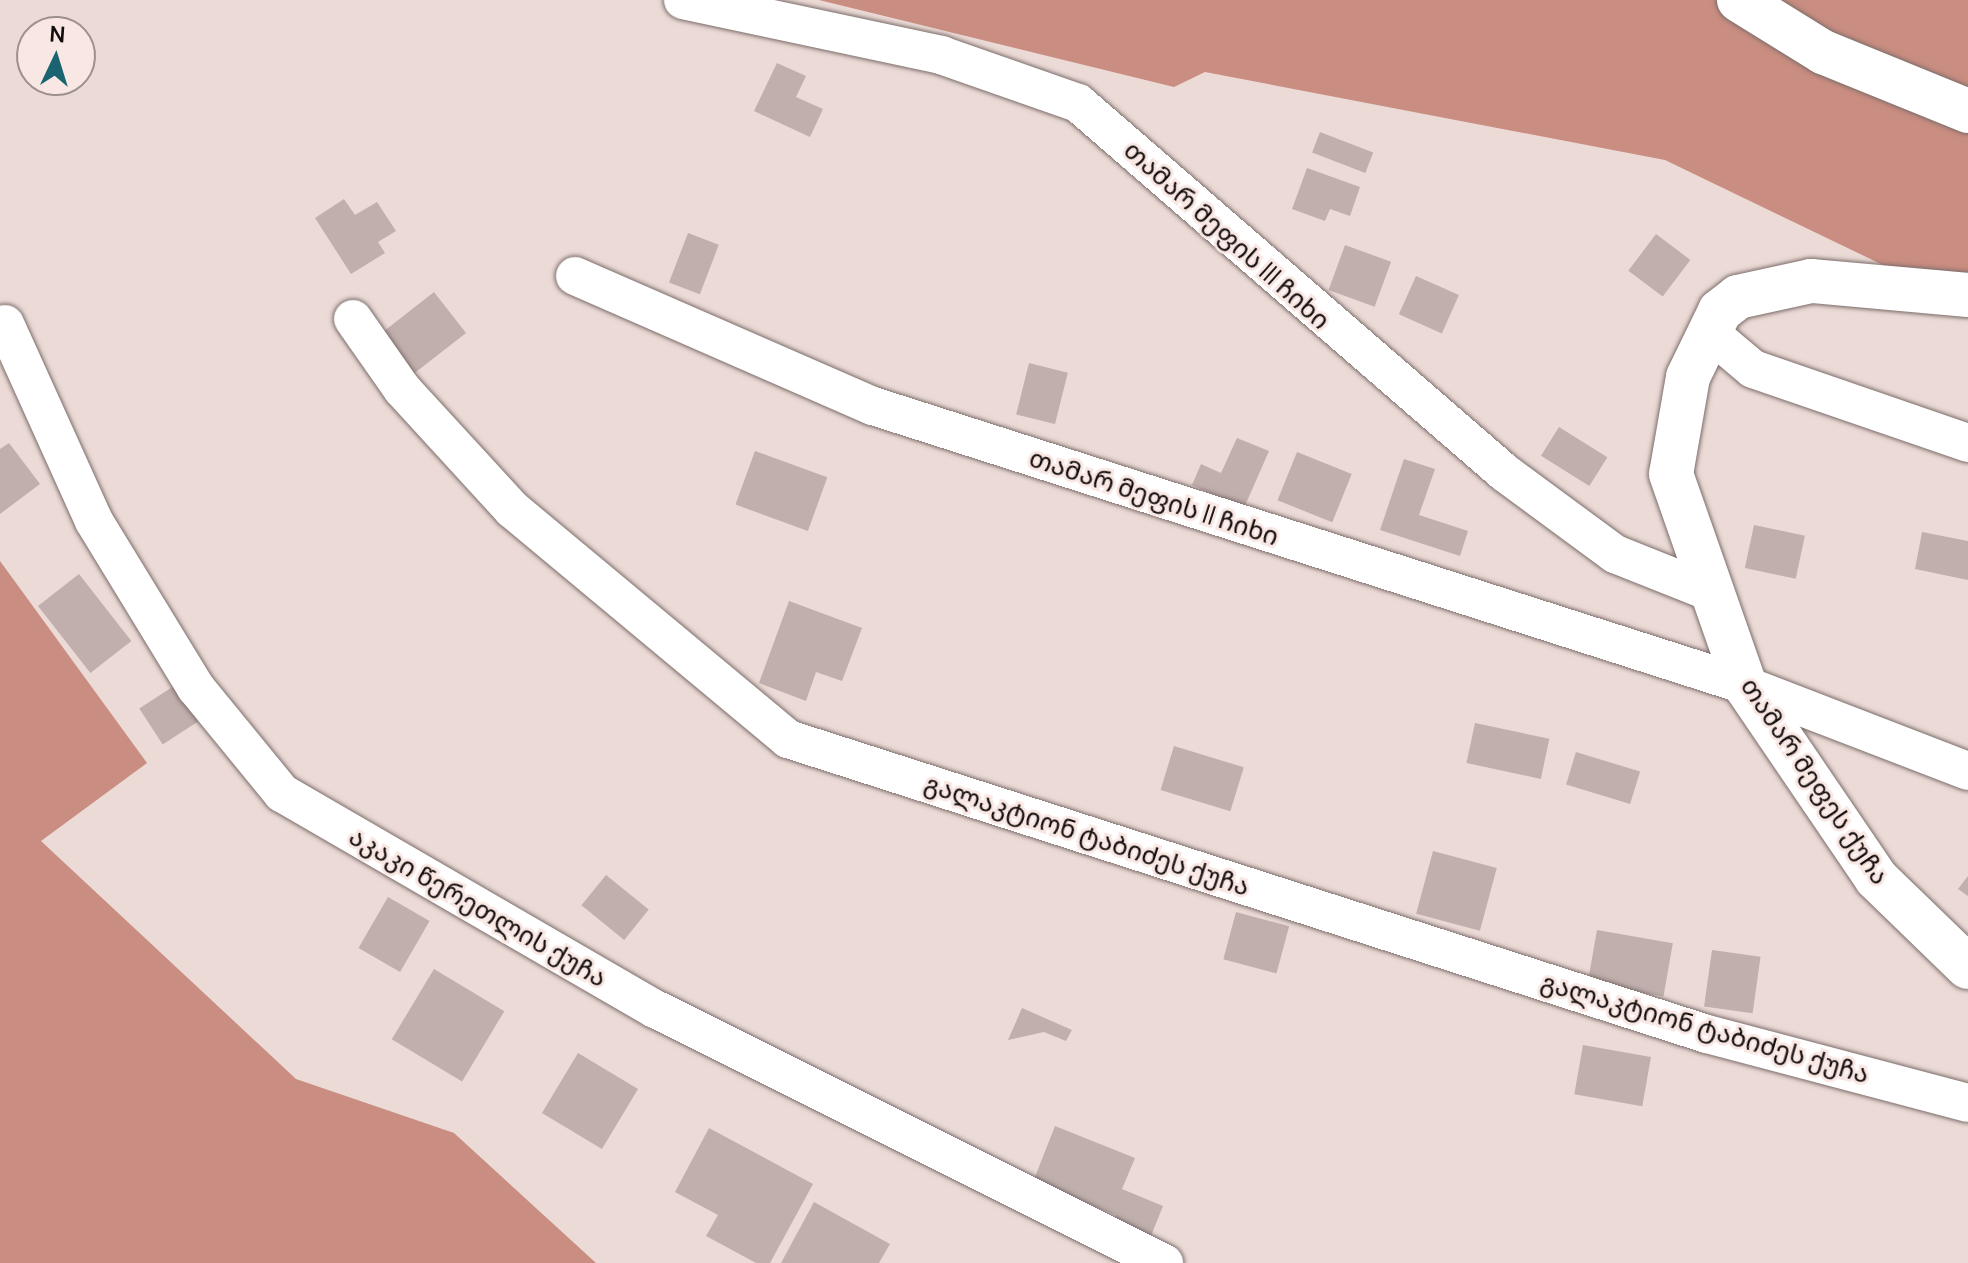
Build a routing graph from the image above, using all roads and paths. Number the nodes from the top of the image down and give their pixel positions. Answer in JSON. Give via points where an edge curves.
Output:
{"nodes":[{"id":1,"x":683,"y":0,"type":"edge"},
{"id":2,"x":1739,"y":0,"type":"edge"},
{"id":3,"x":1968,"y":111,"type":"edge"},
{"id":4,"x":575,"y":276,"type":"dead end"},
{"id":5,"x":1968,"y":295,"type":"edge"},
{"id":6,"x":353,"y":319,"type":"dead end"},
{"id":7,"x":5,"y":324,"type":"dead end"},
{"id":8,"x":1709,"y":332,"type":"junction"},
{"id":9,"x":1968,"y":443,"type":"edge"},
{"id":10,"x":1713,"y":593,"type":"junction"},
{"id":11,"x":1745,"y":685,"type":"junction"},
{"id":12,"x":1968,"y":771,"type":"edge"},
{"id":13,"x":1968,"y":967,"type":"edge"},
{"id":14,"x":1968,"y":1103,"type":"edge"},
{"id":15,"x":1164,"y":1263,"type":"edge"}],
"edges":[{"from":1,"to":10,"type":"street","name":"თამარ მეფის III ჩიხი","via":[[941,55],[1078,103],[1505,473],[1615,554]]},
{"from":2,"to":3,"type":"street","via":[[1823,52]]},
{"from":4,"to":11,"type":"street","name":"თამარ მეფის II ჩიხი","via":[[873,406]]},
{"from":5,"to":8,"type":"street","name":"თამარ მეფეს ქუჩა","via":[[1811,281],[1738,297]]},
{"from":6,"to":14,"type":"street","name":"გალაკტიონ ტაბიძეს ქუჩა","via":[[402,389],[512,509],[788,739],[1707,1034]]},
{"from":7,"to":15,"type":"street","name":"აკაკი წერეთლის ქუჩა","via":[[94,521],[196,688],[282,793],[655,1009]]},
{"from":8,"to":9,"type":"street","via":[[1753,369]]},
{"from":8,"to":10,"type":"street","name":"თამარ მეფეს ქუჩა","via":[[1688,377],[1671,474]]},
{"from":10,"to":11,"type":"street","name":"თამარ მეფეს ქუჩა"},
{"from":11,"to":12,"type":"street","name":"თამარ მეფის II ჩიხი"},
{"from":11,"to":13,"type":"street","name":"თამარ მეფეს ქუჩა","via":[[1876,878]]}]}
